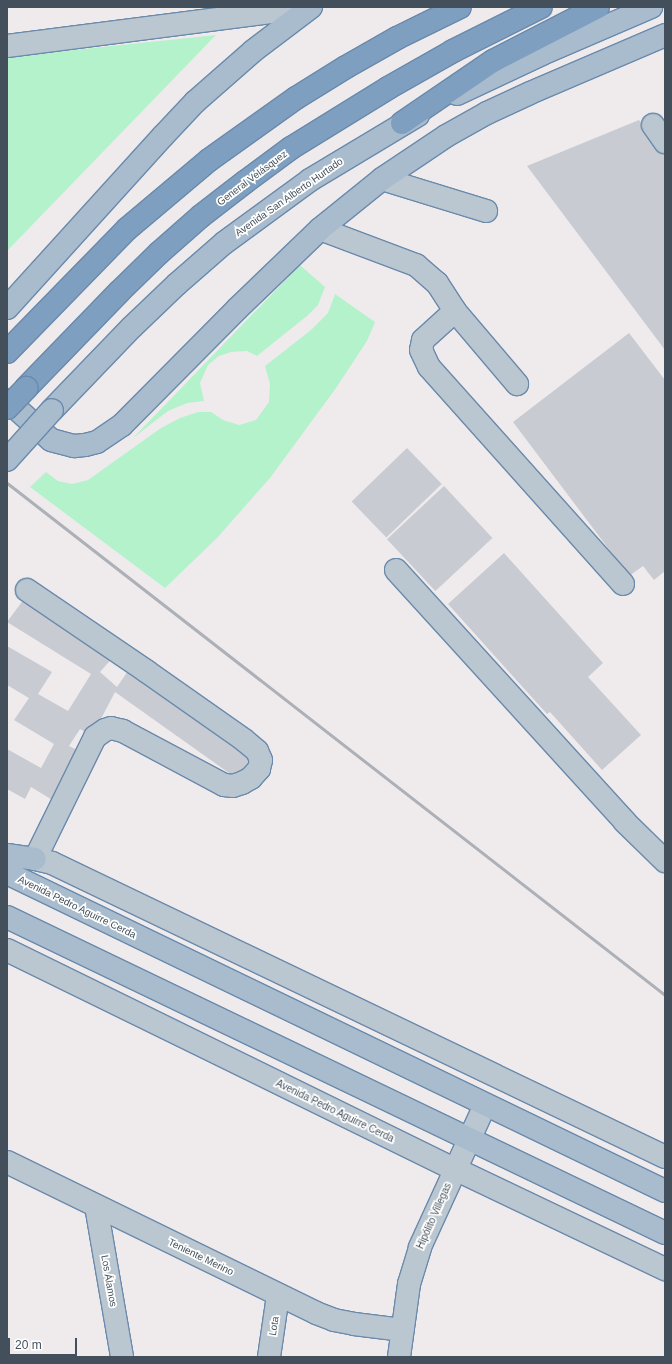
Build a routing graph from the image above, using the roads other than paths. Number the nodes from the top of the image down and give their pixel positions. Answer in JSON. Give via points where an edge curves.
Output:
{"nodes":[{"id":1,"x":297,"y":7,"type":"edge"},
{"id":2,"x":311,"y":7,"type":"edge"},
{"id":3,"x":460,"y":7,"type":"edge"},
{"id":4,"x":542,"y":7,"type":"edge"},
{"id":5,"x":598,"y":7,"type":"edge"},
{"id":6,"x":651,"y":7,"type":"edge"},
{"id":7,"x":665,"y":35,"type":"edge"},
{"id":8,"x":7,"y":46,"type":"edge"},
{"id":9,"x":402,"y":123,"type":"junction"},
{"id":10,"x":382,"y":179,"type":"junction"},
{"id":11,"x":486,"y":210,"type":"dead end"},
{"id":12,"x":320,"y":229,"type":"junction"},
{"id":13,"x":7,"y":308,"type":"edge"},
{"id":14,"x":455,"y":311,"type":"junction"},
{"id":15,"x":7,"y":352,"type":"edge"},
{"id":16,"x":517,"y":384,"type":"dead end"},
{"id":17,"x":7,"y":400,"type":"edge"},
{"id":18,"x":7,"y":408,"type":"edge"},
{"id":19,"x":7,"y":460,"type":"edge"},
{"id":20,"x":396,"y":570,"type":"dead end"},
{"id":21,"x":623,"y":584,"type":"dead end"},
{"id":22,"x":27,"y":590,"type":"dead end"},
{"id":23,"x":7,"y":855,"type":"edge"},
{"id":24,"x":35,"y":859,"type":"junction"},
{"id":25,"x":665,"y":861,"type":"edge"},
{"id":26,"x":7,"y":873,"type":"edge"},
{"id":27,"x":7,"y":917,"type":"edge"},
{"id":28,"x":7,"y":950,"type":"edge"},
{"id":29,"x":485,"y":1105,"type":"junction"},
{"id":30,"x":469,"y":1140,"type":"junction"},
{"id":31,"x":665,"y":1157,"type":"edge"},
{"id":32,"x":7,"y":1162,"type":"edge"},
{"id":33,"x":455,"y":1169,"type":"junction"},
{"id":34,"x":665,"y":1191,"type":"edge"},
{"id":35,"x":96,"y":1206,"type":"junction"},
{"id":36,"x":665,"y":1233,"type":"edge"},
{"id":37,"x":665,"y":1269,"type":"edge"},
{"id":38,"x":278,"y":1295,"type":"junction"},
{"id":39,"x":403,"y":1330,"type":"junction"},
{"id":40,"x":122,"y":1357,"type":"edge"},
{"id":41,"x":269,"y":1357,"type":"edge"},
{"id":42,"x":399,"y":1357,"type":"edge"}],
"edges":[{"from":1,"to":8,"type":"street"},
{"from":2,"to":13,"type":"main road","via":[[253,51],[195,102]]},
{"from":3,"to":15,"type":"highway","via":[[346,67],[296,98],[209,160],[127,229]]},
{"from":4,"to":18,"type":"highway","name":"General Velásquez","bridge":true,"via":[[453,51],[388,88],[297,144],[245,182],[159,253]]},
{"from":5,"to":9,"type":"highway","via":[[493,61]]},
{"from":6,"to":9,"type":"main road","name":"Avenida San Alberto Hurtado","via":[[490,77]]},
{"from":7,"to":10,"type":"main road","via":[[530,92],[488,113],[439,140]]},
{"from":9,"to":19,"type":"main road","name":"Avenida San Alberto Hurtado","bridge":true,"via":[[310,180],[224,243],[132,327]]},
{"from":10,"to":11,"type":"street"},
{"from":10,"to":12,"type":"main road"},
{"from":12,"to":14,"type":"street","via":[[416,265],[437,283]]},
{"from":12,"to":17,"type":"main road","via":[[122,425],[97,442],[74,446],[52,440]]},
{"from":14,"to":16,"type":"street"},
{"from":14,"to":21,"type":"street","via":[[423,340],[421,350],[429,367]]},
{"from":20,"to":25,"type":"street","via":[[625,822]]},
{"from":22,"to":24,"type":"street","via":[[244,740],[257,751],[261,760],[259,769],[251,778],[233,786],[224,785],[123,731],[111,728],[105,730],[95,737]]},
{"from":23,"to":24,"type":"main road"},
{"from":24,"to":31,"type":"street","via":[[52,863]]},
{"from":26,"to":29,"type":"main road","name":"Avenida Pedro Aguirre Cerda"},
{"from":27,"to":30,"type":"main road"},
{"from":28,"to":33,"type":"street","name":"Avenida Pedro Aguirre Cerda"},
{"from":29,"to":30,"type":"street","name":"Hipólito Villegas"},
{"from":29,"to":34,"type":"main road","name":"Avenida Pedro Aguirre Cerda"},
{"from":30,"to":33,"type":"street","name":"Hipólito Villegas"},
{"from":30,"to":36,"type":"main road"},
{"from":32,"to":35,"type":"street","name":"Teniente Merino"},
{"from":33,"to":37,"type":"street","name":"Avenida Pedro Aguirre Cerda"},
{"from":33,"to":39,"type":"street","name":"Hipólito Villegas","via":[[420,1247],[410,1284]]},
{"from":35,"to":38,"type":"street","name":"Teniente Merino"},
{"from":35,"to":40,"type":"street","name":"Los Álamos"},
{"from":38,"to":39,"type":"street","name":"Teniente Merino","via":[[334,1320]]},
{"from":38,"to":41,"type":"street","name":"Lota"},
{"from":39,"to":42,"type":"street","name":"Hipólito Villegas"}]}
